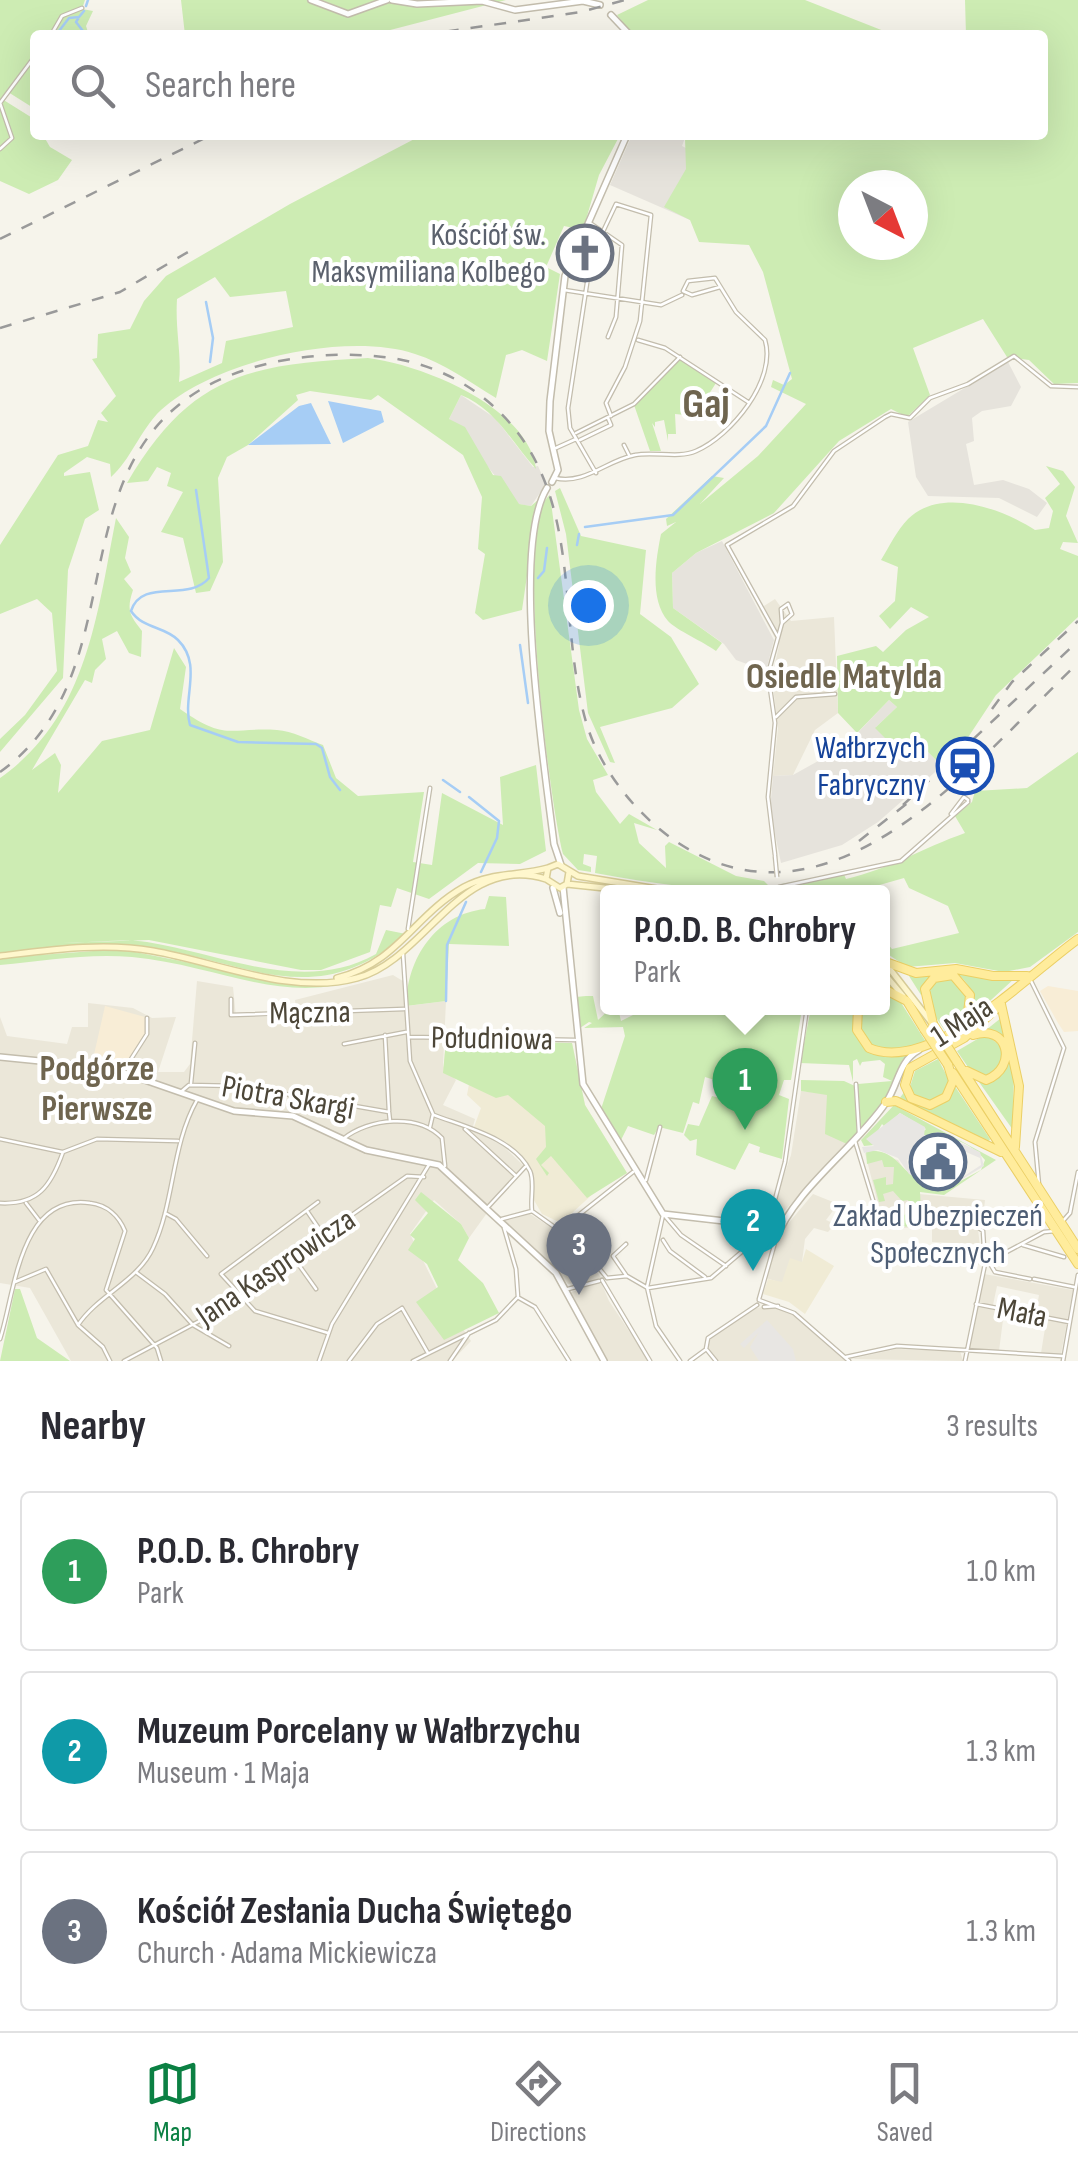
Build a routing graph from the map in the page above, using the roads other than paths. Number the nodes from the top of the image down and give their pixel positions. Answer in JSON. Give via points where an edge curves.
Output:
{"nodes":[{"id":1,"x":311,"y":0,"type":"edge"},
{"id":2,"x":389,"y":0,"type":"edge"},
{"id":3,"x":600,"y":6,"type":"dead end"},
{"id":4,"x":82,"y":8,"type":"dead end"},
{"id":5,"x":611,"y":15,"type":"dead end"},
{"id":6,"x":54,"y":30,"type":"edge"},
{"id":7,"x":625,"y":30,"type":"edge"},
{"id":8,"x":30,"y":62,"type":"edge"},
{"id":9,"x":625,"y":140,"type":"edge"},
{"id":10,"x":0,"y":149,"type":"edge"},
{"id":11,"x":587,"y":222,"type":"junction"},
{"id":12,"x":604,"y":230,"type":"junction"},
{"id":13,"x":720,"y":286,"type":"junction"},
{"id":14,"x":562,"y":290,"type":"junction"},
{"id":15,"x":584,"y":293,"type":"junction"},
{"id":16,"x":683,"y":294,"type":"junction"},
{"id":17,"x":618,"y":299,"type":"junction"},
{"id":18,"x":642,"y":302,"type":"junction"},
{"id":19,"x":608,"y":337,"type":"dead end"},
{"id":20,"x":636,"y":339,"type":"junction"},
{"id":21,"x":680,"y":357,"type":"junction"},
{"id":22,"x":1078,"y":387,"type":"edge"},
{"id":23,"x":749,"y":403,"type":"junction"},
{"id":24,"x":609,"y":417,"type":"junction"},
{"id":25,"x":592,"y":425,"type":"junction"},
{"id":26,"x":596,"y":432,"type":"junction"},
{"id":27,"x":577,"y":437,"type":"junction"},
{"id":28,"x":624,"y":445,"type":"dead end"},
{"id":29,"x":554,"y":449,"type":"junction"},
{"id":30,"x":630,"y":456,"type":"junction"},
{"id":31,"x":596,"y":473,"type":"junction"},
{"id":32,"x":552,"y":483,"type":"junction"},
{"id":33,"x":782,"y":623,"type":"dead end"},
{"id":34,"x":778,"y":637,"type":"junction"},
{"id":35,"x":836,"y":694,"type":"dead end"},
{"id":36,"x":774,"y":718,"type":"junction"},
{"id":37,"x":430,"y":788,"type":"dead end"},
{"id":38,"x":968,"y":802,"type":"dead end"},
{"id":39,"x":554,"y":844,"type":"junction"},
{"id":40,"x":561,"y":864,"type":"junction"},
{"id":41,"x":550,"y":867,"type":"junction"},
{"id":42,"x":569,"y":872,"type":"junction"},
{"id":43,"x":546,"y":880,"type":"junction"},
{"id":44,"x":565,"y":885,"type":"junction"},
{"id":45,"x":638,"y":885,"type":"edge"},
{"id":46,"x":779,"y":885,"type":"edge"},
{"id":47,"x":802,"y":885,"type":"edge"},
{"id":48,"x":553,"y":888,"type":"junction"},
{"id":49,"x":600,"y":888,"type":"edge"},
{"id":50,"x":563,"y":917,"type":"junction"},
{"id":51,"x":410,"y":935,"type":"junction"},
{"id":52,"x":1078,"y":939,"type":"edge"},
{"id":53,"x":403,"y":952,"type":"junction"},
{"id":54,"x":0,"y":956,"type":"edge"},
{"id":55,"x":890,"y":964,"type":"edge"},
{"id":56,"x":890,"y":971,"type":"edge"},
{"id":57,"x":1027,"y":976,"type":"junction"},
{"id":58,"x":322,"y":981,"type":"junction"},
{"id":59,"x":890,"y":981,"type":"edge"},
{"id":60,"x":890,"y":992,"type":"edge"},
{"id":61,"x":230,"y":998,"type":"dead end"},
{"id":62,"x":906,"y":1001,"type":"junction"},
{"id":63,"x":1001,"y":1004,"type":"junction"},
{"id":64,"x":404,"y":1009,"type":"junction"},
{"id":65,"x":806,"y":1015,"type":"edge"},
{"id":66,"x":858,"y":1015,"type":"edge"},
{"id":67,"x":147,"y":1018,"type":"dead end"},
{"id":68,"x":929,"y":1026,"type":"junction"},
{"id":69,"x":955,"y":1033,"type":"junction"},
{"id":70,"x":408,"y":1034,"type":"junction"},
{"id":71,"x":385,"y":1035,"type":"junction"},
{"id":72,"x":964,"y":1038,"type":"junction"},
{"id":73,"x":576,"y":1040,"type":"junction"},
{"id":74,"x":195,"y":1043,"type":"dead end"},
{"id":75,"x":344,"y":1044,"type":"dead end"},
{"id":76,"x":922,"y":1048,"type":"junction"},
{"id":77,"x":0,"y":1057,"type":"edge"},
{"id":78,"x":919,"y":1059,"type":"junction"},
{"id":79,"x":952,"y":1063,"type":"junction"},
{"id":80,"x":901,"y":1070,"type":"junction"},
{"id":81,"x":123,"y":1072,"type":"junction"},
{"id":82,"x":190,"y":1084,"type":"junction"},
{"id":83,"x":856,"y":1084,"type":"dead end"},
{"id":84,"x":182,"y":1092,"type":"junction"},
{"id":85,"x":198,"y":1098,"type":"junction"},
{"id":86,"x":886,"y":1102,"type":"junction"},
{"id":87,"x":389,"y":1112,"type":"junction"},
{"id":88,"x":432,"y":1114,"type":"junction"},
{"id":89,"x":390,"y":1121,"type":"junction"},
{"id":90,"x":430,"y":1126,"type":"junction"},
{"id":91,"x":464,"y":1127,"type":"junction"},
{"id":92,"x":660,"y":1127,"type":"dead end"},
{"id":93,"x":860,"y":1134,"type":"junction"},
{"id":94,"x":345,"y":1137,"type":"junction"},
{"id":95,"x":0,"y":1139,"type":"edge"},
{"id":96,"x":854,"y":1140,"type":"junction"},
{"id":97,"x":180,"y":1141,"type":"junction"},
{"id":98,"x":63,"y":1152,"type":"junction"},
{"id":99,"x":1011,"y":1154,"type":"junction"},
{"id":100,"x":431,"y":1162,"type":"junction"},
{"id":101,"x":526,"y":1166,"type":"junction"},
{"id":102,"x":445,"y":1168,"type":"junction"},
{"id":103,"x":634,"y":1172,"type":"junction"},
{"id":104,"x":1078,"y":1172,"type":"edge"},
{"id":105,"x":515,"y":1175,"type":"junction"},
{"id":106,"x":424,"y":1178,"type":"junction"},
{"id":107,"x":644,"y":1186,"type":"junction"},
{"id":108,"x":1040,"y":1191,"type":"junction"},
{"id":109,"x":318,"y":1202,"type":"dead end"},
{"id":110,"x":0,"y":1203,"type":"edge"},
{"id":111,"x":26,"y":1203,"type":"junction"},
{"id":112,"x":488,"y":1207,"type":"junction"},
{"id":113,"x":306,"y":1210,"type":"junction"},
{"id":114,"x":532,"y":1211,"type":"junction"},
{"id":115,"x":164,"y":1212,"type":"junction"},
{"id":116,"x":663,"y":1214,"type":"junction"},
{"id":117,"x":934,"y":1218,"type":"dead end"},
{"id":118,"x":1049,"y":1219,"type":"junction"},
{"id":119,"x":40,"y":1221,"type":"junction"},
{"id":120,"x":502,"y":1223,"type":"junction"},
{"id":121,"x":880,"y":1224,"type":"dead end"},
{"id":122,"x":1059,"y":1227,"type":"junction"},
{"id":123,"x":559,"y":1230,"type":"junction"},
{"id":124,"x":768,"y":1230,"type":"junction"},
{"id":125,"x":322,"y":1232,"type":"junction"},
{"id":126,"x":1044,"y":1232,"type":"junction"},
{"id":127,"x":760,"y":1238,"type":"joint"},
{"id":128,"x":664,"y":1240,"type":"dead end"},
{"id":129,"x":626,"y":1244,"type":"dead end"},
{"id":130,"x":1023,"y":1244,"type":"junction"},
{"id":131,"x":1078,"y":1249,"type":"edge"},
{"id":132,"x":291,"y":1254,"type":"junction"},
{"id":133,"x":207,"y":1256,"type":"dead end"},
{"id":134,"x":1064,"y":1257,"type":"dead end"},
{"id":135,"x":987,"y":1263,"type":"junction"},
{"id":136,"x":1078,"y":1264,"type":"edge"},
{"id":137,"x":726,"y":1266,"type":"junction"},
{"id":138,"x":136,"y":1272,"type":"junction"},
{"id":139,"x":1078,"y":1275,"type":"edge"},
{"id":140,"x":627,"y":1276,"type":"junction"},
{"id":141,"x":706,"y":1278,"type":"junction"},
{"id":142,"x":604,"y":1279,"type":"junction"},
{"id":143,"x":12,"y":1283,"type":"junction"},
{"id":144,"x":1076,"y":1287,"type":"junction"},
{"id":145,"x":647,"y":1288,"type":"junction"},
{"id":146,"x":316,"y":1289,"type":"dead end"},
{"id":147,"x":567,"y":1289,"type":"junction"},
{"id":148,"x":107,"y":1292,"type":"junction"},
{"id":149,"x":237,"y":1296,"type":"junction"},
{"id":150,"x":518,"y":1298,"type":"junction"},
{"id":151,"x":760,"y":1304,"type":"junction"},
{"id":152,"x":974,"y":1304,"type":"junction"},
{"id":153,"x":1069,"y":1322,"type":"junction"},
{"id":154,"x":78,"y":1325,"type":"junction"},
{"id":155,"x":193,"y":1326,"type":"junction"},
{"id":156,"x":470,"y":1332,"type":"junction"},
{"id":157,"x":328,"y":1333,"type":"junction"},
{"id":158,"x":0,"y":1339,"type":"edge"},
{"id":159,"x":153,"y":1346,"type":"junction"},
{"id":160,"x":229,"y":1346,"type":"dead end"},
{"id":161,"x":706,"y":1349,"type":"junction"},
{"id":162,"x":966,"y":1351,"type":"junction"},
{"id":163,"x":427,"y":1354,"type":"junction"},
{"id":164,"x":1063,"y":1358,"type":"edge"},
{"id":165,"x":848,"y":1359,"type":"edge"},
{"id":166,"x":110,"y":1361,"type":"edge"},
{"id":167,"x":124,"y":1361,"type":"edge"},
{"id":168,"x":162,"y":1361,"type":"edge"},
{"id":169,"x":319,"y":1361,"type":"edge"},
{"id":170,"x":349,"y":1361,"type":"edge"},
{"id":171,"x":413,"y":1361,"type":"edge"},
{"id":172,"x":429,"y":1361,"type":"edge"},
{"id":173,"x":450,"y":1361,"type":"edge"},
{"id":174,"x":568,"y":1361,"type":"edge"},
{"id":175,"x":604,"y":1361,"type":"edge"},
{"id":176,"x":650,"y":1361,"type":"edge"},
{"id":177,"x":680,"y":1361,"type":"edge"},
{"id":178,"x":690,"y":1361,"type":"edge"},
{"id":179,"x":716,"y":1361,"type":"edge"},
{"id":180,"x":965,"y":1361,"type":"edge"}],
"edges":[{"from":1,"to":2,"type":"street","via":[[348,14]]},
{"from":2,"to":3,"type":"street","via":[[482,1],[515,10]]},
{"from":4,"to":6,"type":"street","via":[[62,16]]},
{"from":5,"to":7,"type":"street"},
{"from":8,"to":10,"type":"street","via":[[1,100],[12,138]]},
{"from":9,"to":11,"type":"street"},
{"from":11,"to":12,"type":"street"},
{"from":11,"to":14,"type":"street"},
{"from":12,"to":15,"type":"street","via":[[590,256]]},
{"from":12,"to":17,"type":"street","via":[[622,245]]},
{"from":12,"to":18,"type":"street","via":[[616,204],[651,215]]},
{"from":13,"to":16,"type":"street"},
{"from":13,"to":16,"type":"street","via":[[715,278],[688,281]]},
{"from":13,"to":23,"type":"street","via":[[768,350]]},
{"from":14,"to":15,"type":"street"},
{"from":14,"to":29,"type":"street","via":[[550,401]]},
{"from":15,"to":17,"type":"street"},
{"from":15,"to":27,"type":"street","via":[[567,420]]},
{"from":16,"to":18,"type":"street","via":[[662,304]]},
{"from":17,"to":18,"type":"street"},
{"from":17,"to":19,"type":"street"},
{"from":18,"to":20,"type":"street"},
{"from":20,"to":21,"type":"street"},
{"from":20,"to":24,"type":"street","via":[[606,403]]},
{"from":21,"to":23,"type":"street"},
{"from":21,"to":24,"type":"street","via":[[643,397]]},
{"from":22,"to":34,"type":"street","via":[[1051,386],[1014,356],[930,398],[910,418],[892,414],[834,451],[792,506],[727,545]]},
{"from":23,"to":30,"type":"street","via":[[698,450]]},
{"from":24,"to":25,"type":"street"},
{"from":24,"to":26,"type":"street","via":[[611,424]]},
{"from":25,"to":26,"type":"street"},
{"from":25,"to":27,"type":"street"},
{"from":26,"to":27,"type":"street"},
{"from":27,"to":29,"type":"street"},
{"from":27,"to":31,"type":"street"},
{"from":28,"to":30,"type":"street"},
{"from":29,"to":32,"type":"street"},
{"from":30,"to":31,"type":"street"},
{"from":31,"to":32,"type":"street"},
{"from":32,"to":39,"type":"street","via":[[537,521],[529,607]]},
{"from":33,"to":34,"type":"street"},
{"from":34,"to":36,"type":"street","via":[[768,674]]},
{"from":35,"to":36,"type":"street","via":[[796,697]]},
{"from":36,"to":46,"type":"street","bridge":true,"via":[[768,797]]},
{"from":37,"to":51,"type":"street","via":[[408,908]]},
{"from":38,"to":47,"type":"street","via":[[894,864]]},
{"from":39,"to":40,"type":"street"},
{"from":39,"to":41,"type":"street"},
{"from":40,"to":41,"type":"main road"},
{"from":40,"to":42,"type":"main road"},
{"from":41,"to":43,"type":"main road"},
{"from":41,"to":51,"type":"main road","via":[[471,884]]},
{"from":42,"to":44,"type":"main road"},
{"from":42,"to":45,"type":"main road"},
{"from":43,"to":48,"type":"main road"},
{"from":43,"to":53,"type":"main road","via":[[512,878],[468,892]]},
{"from":44,"to":48,"type":"main road"},
{"from":44,"to":49,"type":"main road"},
{"from":44,"to":50,"type":"street"},
{"from":48,"to":50,"type":"street"},
{"from":50,"to":73,"type":"street"},
{"from":51,"to":58,"type":"main road","via":[[365,970]]},
{"from":52,"to":57,"type":"main road","name":"1 Maja"},
{"from":53,"to":58,"type":"main road","via":[[360,978]]},
{"from":53,"to":64,"type":"street"},
{"from":54,"to":58,"type":"main road","via":[[125,948]]},
{"from":55,"to":57,"type":"main road","via":[[916,973],[956,969]]},
{"from":56,"to":68,"type":"main road"},
{"from":57,"to":63,"type":"main road","name":"1 Maja"},
{"from":57,"to":69,"type":"main road","name":"1 Maja"},
{"from":57,"to":108,"type":"street","via":[[1064,1048],[1036,1142]]},
{"from":59,"to":62,"type":"main road"},
{"from":60,"to":62,"type":"main road"},
{"from":61,"to":64,"type":"street","name":"Mączna","via":[[231,1015]]},
{"from":62,"to":68,"type":"main road"},
{"from":63,"to":72,"type":"main road","name":"1 Maja"},
{"from":63,"to":99,"type":"main road","via":[[1017,1068]]},
{"from":64,"to":70,"type":"street"},
{"from":65,"to":124,"type":"street"},
{"from":66,"to":76,"type":"main road","via":[[857,1030],[872,1050]]},
{"from":67,"to":81,"type":"street","via":[[148,1034]]},
{"from":68,"to":69,"type":"main road","via":[[925,989],[934,978],[953,975],[971,1000]]},
{"from":68,"to":79,"type":"main road","bridge":true},
{"from":69,"to":76,"type":"main road","name":"1 Maja"},
{"from":70,"to":71,"type":"street","name":"Południowa"},
{"from":70,"to":73,"type":"street","name":"Południowa"},
{"from":70,"to":88,"type":"street","via":[[410,1061]]},
{"from":71,"to":75,"type":"street","name":"Południowa"},
{"from":71,"to":87,"type":"street"},
{"from":72,"to":78,"type":"main road","name":"1 Maja"},
{"from":72,"to":79,"type":"main road","via":[[996,1035],[1007,1048],[1006,1064],[986,1080]]},
{"from":73,"to":103,"type":"street","via":[[586,1092]]},
{"from":74,"to":82,"type":"street"},
{"from":76,"to":80,"type":"street","name":"1 Maja"},
{"from":77,"to":81,"type":"street"},
{"from":78,"to":79,"type":"main road","via":[[905,1084],[924,1105],[950,1090]]},
{"from":78,"to":80,"type":"street","name":"1 Maja"},
{"from":79,"to":99,"type":"main road"},
{"from":80,"to":86,"type":"street","name":"1 Maja"},
{"from":81,"to":84,"type":"street"},
{"from":82,"to":84,"type":"street","name":"Piotra Skargi"},
{"from":82,"to":87,"type":"street","name":"Piotra Skargi"},
{"from":83,"to":93,"type":"street"},
{"from":84,"to":85,"type":"street"},
{"from":85,"to":94,"type":"street","via":[[249,1114],[293,1116]]},
{"from":85,"to":97,"type":"street"},
{"from":86,"to":93,"type":"street","name":"1 Maja"},
{"from":86,"to":99,"type":"main road"},
{"from":87,"to":89,"type":"street","name":"Piotra Skargi"},
{"from":88,"to":90,"type":"street"},
{"from":88,"to":91,"type":"street"},
{"from":89,"to":90,"type":"street"},
{"from":89,"to":94,"type":"street"},
{"from":90,"to":102,"type":"street","via":[[444,1142]]},
{"from":91,"to":101,"type":"street","via":[[504,1146]]},
{"from":91,"to":105,"type":"street"},
{"from":92,"to":107,"type":"street"},
{"from":93,"to":96,"type":"street","name":"1 Maja"},
{"from":94,"to":100,"type":"street","via":[[366,1150]]},
{"from":95,"to":98,"type":"street"},
{"from":96,"to":121,"type":"street"},
{"from":96,"to":124,"type":"street","name":"1 Maja"},
{"from":97,"to":98,"type":"street","via":[[97,1139]]},
{"from":97,"to":115,"type":"street"},
{"from":98,"to":111,"type":"street","via":[[49,1185]]},
{"from":99,"to":108,"type":"main road"},
{"from":99,"to":118,"type":"main road"},
{"from":100,"to":102,"type":"street"},
{"from":100,"to":106,"type":"street"},
{"from":101,"to":105,"type":"street"},
{"from":101,"to":114,"type":"street"},
{"from":102,"to":112,"type":"street"},
{"from":103,"to":107,"type":"street"},
{"from":103,"to":123,"type":"street"},
{"from":104,"to":122,"type":"street","via":[[1070,1213]]},
{"from":105,"to":112,"type":"street"},
{"from":106,"to":125,"type":"street","name":"Jana Kasprowicza","via":[[410,1175]]},
{"from":106,"to":157,"type":"street"},
{"from":107,"to":116,"type":"street"},
{"from":108,"to":122,"type":"main road"},
{"from":109,"to":113,"type":"street"},
{"from":110,"to":111,"type":"street"},
{"from":111,"to":119,"type":"street"},
{"from":112,"to":120,"type":"street"},
{"from":113,"to":125,"type":"street"},
{"from":113,"to":149,"type":"street","via":[[220,1274]]},
{"from":114,"to":120,"type":"street"},
{"from":114,"to":123,"type":"street"},
{"from":115,"to":133,"type":"street"},
{"from":115,"to":138,"type":"street","via":[[153,1248]]},
{"from":116,"to":124,"type":"street"},
{"from":116,"to":137,"type":"street"},
{"from":116,"to":145,"type":"street"},
{"from":117,"to":135,"type":"street","via":[[980,1227]]},
{"from":118,"to":122,"type":"main road"},
{"from":118,"to":126,"type":"street"},
{"from":119,"to":143,"type":"street"},
{"from":119,"to":148,"type":"street","via":[[78,1202],[116,1216],[125,1237]]},
{"from":120,"to":147,"type":"street"},
{"from":120,"to":150,"type":"street"},
{"from":122,"to":126,"type":"street"},
{"from":122,"to":131,"type":"main road"},
{"from":122,"to":136,"type":"main road"},
{"from":123,"to":142,"type":"street","via":[[581,1246]]},
{"from":124,"to":127,"type":"street"},
{"from":124,"to":151,"type":"street","name":"1 Maja","via":[[773,1252]]},
{"from":125,"to":132,"type":"street","name":"Jana Kasprowicza"},
{"from":126,"to":130,"type":"street"},
{"from":127,"to":137,"type":"street"},
{"from":128,"to":141,"type":"street"},
{"from":129,"to":140,"type":"street","via":[[613,1256]]},
{"from":130,"to":134,"type":"street"},
{"from":130,"to":135,"type":"street"},
{"from":132,"to":146,"type":"street"},
{"from":132,"to":149,"type":"street","name":"Jana Kasprowicza"},
{"from":135,"to":144,"type":"street","via":[[995,1272]]},
{"from":135,"to":152,"type":"street"},
{"from":137,"to":141,"type":"street"},
{"from":138,"to":148,"type":"street"},
{"from":138,"to":155,"type":"street"},
{"from":139,"to":144,"type":"street"},
{"from":140,"to":142,"type":"street"},
{"from":140,"to":145,"type":"street"},
{"from":141,"to":145,"type":"street"},
{"from":142,"to":147,"type":"street"},
{"from":142,"to":176,"type":"street"},
{"from":143,"to":154,"type":"street","via":[[44,1268]]},
{"from":143,"to":158,"type":"street"},
{"from":144,"to":153,"type":"street"},
{"from":145,"to":177,"type":"street","via":[[656,1326]]},
{"from":147,"to":175,"type":"street"},
{"from":148,"to":154,"type":"street"},
{"from":148,"to":159,"type":"street"},
{"from":149,"to":155,"type":"street","name":"Jana Kasprowicza"},
{"from":149,"to":157,"type":"street","via":[[262,1315]]},
{"from":150,"to":156,"type":"street","via":[[496,1320]]},
{"from":150,"to":174,"type":"street","via":[[535,1307]]},
{"from":151,"to":161,"type":"street","via":[[708,1338]]},
{"from":151,"to":165,"type":"street","via":[[780,1306]]},
{"from":152,"to":153,"type":"street","name":"Mała"},
{"from":152,"to":162,"type":"street"},
{"from":153,"to":164,"type":"street"},
{"from":154,"to":166,"type":"street"},
{"from":155,"to":159,"type":"street","name":"Jana Kasprowicza"},
{"from":155,"to":160,"type":"street"},
{"from":156,"to":163,"type":"street"},
{"from":156,"to":173,"type":"street"},
{"from":157,"to":169,"type":"street"},
{"from":159,"to":167,"type":"street","name":"Jana Kasprowicza"},
{"from":159,"to":168,"type":"street"},
{"from":161,"to":178,"type":"street"},
{"from":161,"to":179,"type":"street"},
{"from":162,"to":164,"type":"street"},
{"from":162,"to":165,"type":"street","via":[[897,1346]]},
{"from":162,"to":180,"type":"street"},
{"from":163,"to":170,"type":"street","via":[[402,1308],[378,1324]]},
{"from":163,"to":171,"type":"street"},
{"from":163,"to":172,"type":"street"}]}
